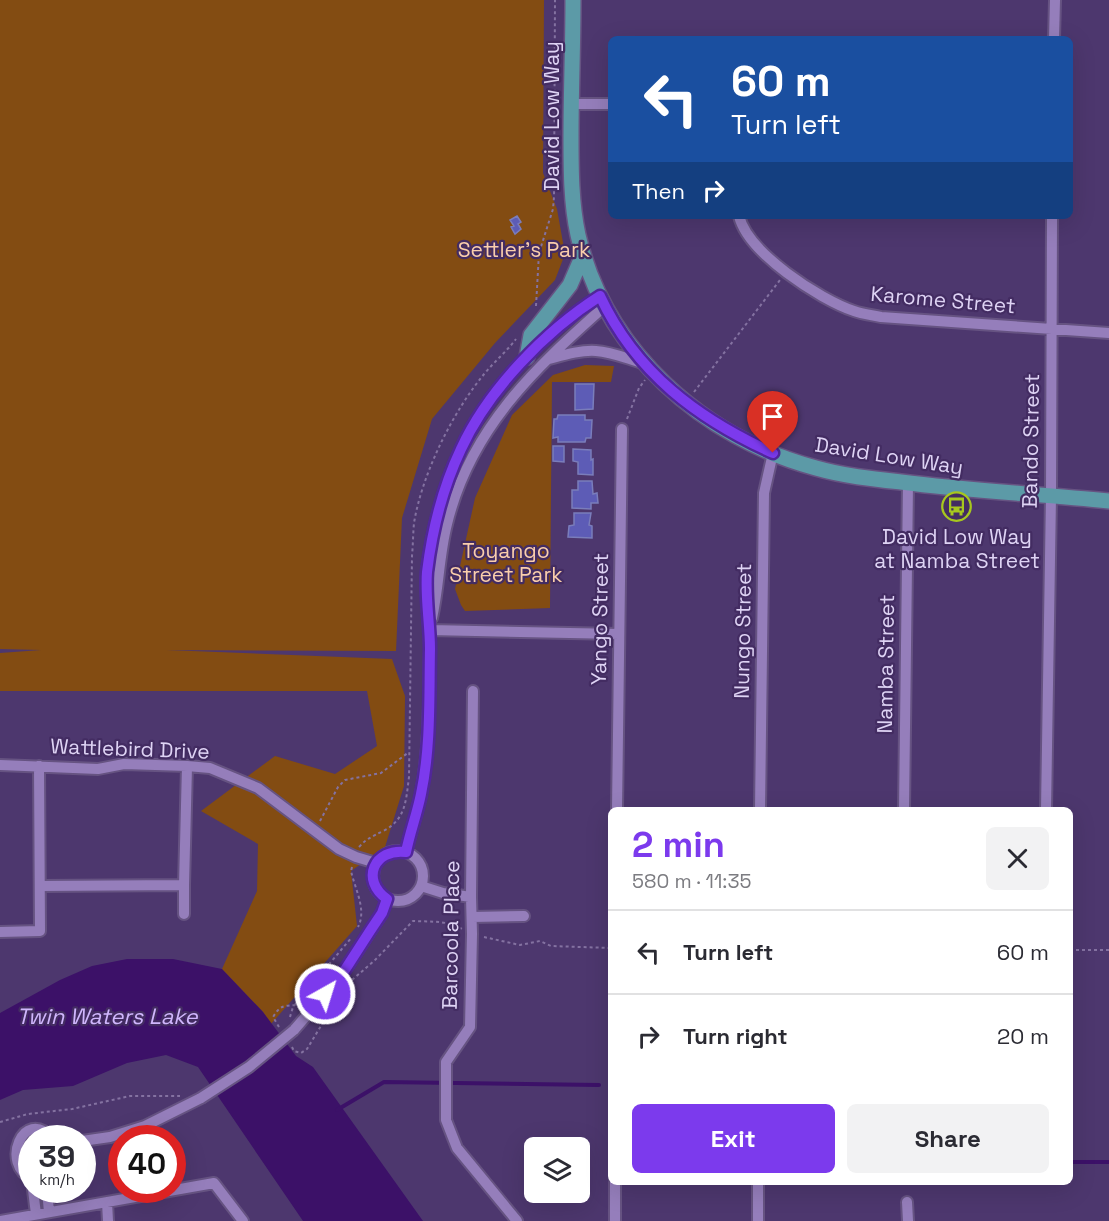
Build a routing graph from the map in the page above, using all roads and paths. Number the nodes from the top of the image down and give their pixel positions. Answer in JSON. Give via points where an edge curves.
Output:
{"nodes":[{"id":1,"x":573,"y":0,"type":"edge"},
{"id":2,"x":1055,"y":0,"type":"edge"},
{"id":3,"x":1054,"y":36,"type":"edge"},
{"id":4,"x":571,"y":104,"type":"junction"},
{"id":5,"x":608,"y":104,"type":"edge"},
{"id":6,"x":740,"y":219,"type":"edge"},
{"id":7,"x":1052,"y":219,"type":"edge"},
{"id":8,"x":584,"y":255,"type":"junction"},
{"id":9,"x":786,"y":273,"type":"junction"},
{"id":10,"x":602,"y":301,"type":"junction"},
{"id":11,"x":1052,"y":329,"type":"junction"},
{"id":12,"x":1109,"y":333,"type":"edge"},
{"id":13,"x":527,"y":357,"type":"junction"},
{"id":14,"x":548,"y":359,"type":"junction"},
{"id":15,"x":647,"y":367,"type":"junction"},
{"id":16,"x":686,"y":403,"type":"junction"},
{"id":17,"x":622,"y":429,"type":"joint"},
{"id":18,"x":773,"y":453,"type":"junction"},
{"id":19,"x":908,"y":483,"type":"junction"},
{"id":20,"x":1051,"y":496,"type":"junction"},
{"id":21,"x":1109,"y":501,"type":"edge"},
{"id":22,"x":430,"y":630,"type":"junction"},
{"id":23,"x":619,"y":634,"type":"junction"},
{"id":24,"x":473,"y":691,"type":"dead end"},
{"id":25,"x":409,"y":752,"type":"dead end"},
{"id":26,"x":0,"y":765,"type":"edge"},
{"id":27,"x":39,"y":765,"type":"junction"},
{"id":28,"x":187,"y":766,"type":"junction"},
{"id":29,"x":617,"y":807,"type":"edge"},
{"id":30,"x":760,"y":807,"type":"edge"},
{"id":31,"x":904,"y":807,"type":"edge"},
{"id":32,"x":1046,"y":807,"type":"edge"},
{"id":33,"x":315,"y":831,"type":"junction"},
{"id":34,"x":406,"y":852,"type":"junction"},
{"id":35,"x":376,"y":863,"type":"junction"},
{"id":36,"x":184,"y":885,"type":"junction"},
{"id":37,"x":40,"y":886,"type":"junction"},
{"id":38,"x":421,"y":886,"type":"junction"},
{"id":39,"x":471,"y":897,"type":"junction"},
{"id":40,"x":387,"y":899,"type":"junction"},
{"id":41,"x":184,"y":914,"type":"dead end"},
{"id":42,"x":524,"y":916,"type":"dead end"},
{"id":43,"x":472,"y":917,"type":"junction"},
{"id":44,"x":0,"y":932,"type":"edge"},
{"id":45,"x":472,"y":934,"type":"junction"},
{"id":46,"x":608,"y":948,"type":"edge"},
{"id":47,"x":1073,"y":950,"type":"edge"},
{"id":48,"x":1109,"y":950,"type":"edge"},
{"id":49,"x":348,"y":984,"type":"dead end"},
{"id":50,"x":342,"y":993,"type":"dead end"},
{"id":51,"x":295,"y":1005,"type":"dead end"},
{"id":52,"x":283,"y":1033,"type":"dead end"},
{"id":53,"x":289,"y":1042,"type":"dead end"},
{"id":54,"x":185,"y":1096,"type":"dead end"},
{"id":55,"x":0,"y":1122,"type":"edge"},
{"id":56,"x":18,"y":1134,"type":"edge"},
{"id":57,"x":96,"y":1139,"type":"edge"},
{"id":58,"x":18,"y":1173,"type":"edge"},
{"id":59,"x":615,"y":1185,"type":"edge"},
{"id":60,"x":758,"y":1185,"type":"edge"},
{"id":61,"x":186,"y":1188,"type":"edge"},
{"id":62,"x":108,"y":1202,"type":"edge"},
{"id":63,"x":907,"y":1202,"type":"dead end"},
{"id":64,"x":35,"y":1203,"type":"edge"},
{"id":65,"x":48,"y":1203,"type":"edge"},
{"id":66,"x":108,"y":1203,"type":"edge"},
{"id":67,"x":49,"y":1212,"type":"junction"},
{"id":68,"x":36,"y":1214,"type":"junction"},
{"id":69,"x":0,"y":1221,"type":"edge"},
{"id":70,"x":108,"y":1221,"type":"edge"},
{"id":71,"x":243,"y":1221,"type":"edge"},
{"id":72,"x":517,"y":1221,"type":"edge"},
{"id":73,"x":615,"y":1221,"type":"edge"},
{"id":74,"x":758,"y":1221,"type":"edge"},
{"id":75,"x":908,"y":1221,"type":"edge"}],
"edges":[{"from":1,"to":4,"type":"main road","name":"David Low Way"},
{"from":2,"to":3,"type":"street"},
{"from":4,"to":5,"type":"street"},
{"from":4,"to":8,"type":"main road","name":"David Low Way","via":[[572,187]]},
{"from":6,"to":9,"type":"street","name":"Karome Street","via":[[765,255]]},
{"from":7,"to":11,"type":"street","name":"Bando Street"},
{"from":8,"to":10,"type":"main road","name":"David Low Way"},
{"from":8,"to":13,"type":"main road","via":[[570,285],[531,335]]},
{"from":9,"to":11,"type":"street","name":"Karome Street","via":[[855,311]]},
{"from":9,"to":16,"type":"path"},
{"from":10,"to":13,"type":"street","via":[[577,311]]},
{"from":10,"to":14,"type":"street"},
{"from":10,"to":15,"type":"main road","name":"David Low Way"},
{"from":11,"to":12,"type":"street","name":"Karome Street"},
{"from":11,"to":20,"type":"street","name":"Bando Street"},
{"from":13,"to":22,"type":"street","via":[[476,420],[447,484],[428,571]]},
{"from":14,"to":15,"type":"street","via":[[599,351]]},
{"from":14,"to":22,"type":"street","via":[[500,412],[465,471],[453,499],[441,547]]},
{"from":15,"to":16,"type":"main road","name":"David Low Way"},
{"from":15,"to":17,"type":"path"},
{"from":16,"to":18,"type":"main road","name":"David Low Way","via":[[728,431]]},
{"from":17,"to":23,"type":"street","name":"Yango Street"},
{"from":18,"to":19,"type":"main road","name":"David Low Way","via":[[818,469]]},
{"from":18,"to":30,"type":"street","name":"Nungo Street","via":[[764,493]]},
{"from":19,"to":20,"type":"main road","name":"David Low Way"},
{"from":19,"to":31,"type":"street","name":"Namba Street"},
{"from":20,"to":21,"type":"main road","name":"David Low Way"},
{"from":20,"to":32,"type":"street","name":"Bando Street"},
{"from":22,"to":23,"type":"street"},
{"from":22,"to":34,"type":"street","via":[[426,753],[421,793]]},
{"from":23,"to":29,"type":"street","name":"Yango Street"},
{"from":24,"to":39,"type":"street","name":"Barcoola Place"},
{"from":25,"to":33,"type":"path","via":[[381,773],[345,780]]},
{"from":26,"to":27,"type":"street","name":"Wattlebird Drive"},
{"from":27,"to":28,"type":"street","name":"Wattlebird Drive","via":[[98,769],[124,764]]},
{"from":27,"to":37,"type":"street"},
{"from":28,"to":33,"type":"street","name":"Wattlebird Drive","via":[[210,768],[258,788]]},
{"from":28,"to":36,"type":"street"},
{"from":33,"to":35,"type":"street","name":"Wattlebird Drive","via":[[339,849]]},
{"from":34,"to":35,"type":"street","via":[[389,852]]},
{"from":34,"to":38,"type":"street","via":[[419,862]]},
{"from":35,"to":40,"type":"street","via":[[375,887]]},
{"from":36,"to":37,"type":"street"},
{"from":36,"to":41,"type":"street"},
{"from":37,"to":44,"type":"street","via":[[40,932]]},
{"from":38,"to":39,"type":"street"},
{"from":38,"to":40,"type":"street","via":[[403,901]]},
{"from":39,"to":43,"type":"street","name":"Barcoola Place"},
{"from":40,"to":57,"type":"street","bridge":true,"via":[[341,976],[294,1030],[249,1067],[201,1098],[145,1126]]},
{"from":42,"to":43,"type":"street"},
{"from":43,"to":45,"type":"street","name":"Barcoola Place"},
{"from":45,"to":46,"type":"path","via":[[520,945],[540,941],[551,946]]},
{"from":45,"to":49,"type":"path","via":[[445,922],[413,921]]},
{"from":45,"to":72,"type":"street","name":"Barcoola Place","via":[[470,1027],[446,1062],[446,1120],[457,1148]]},
{"from":47,"to":48,"type":"path"},
{"from":50,"to":53,"type":"path","via":[[307,1049],[301,1053],[294,1051]]},
{"from":51,"to":52,"type":"path","via":[[283,1006],[273,1017]]},
{"from":54,"to":55,"type":"path","via":[[130,1096]]},
{"from":56,"to":58,"type":"street","via":[[8,1155]]},
{"from":59,"to":73,"type":"street"},
{"from":60,"to":74,"type":"street"},
{"from":61,"to":71,"type":"street","via":[[214,1183]]},
{"from":62,"to":67,"type":"street"},
{"from":63,"to":75,"type":"street"},
{"from":64,"to":68,"type":"street"},
{"from":65,"to":67,"type":"street"},
{"from":66,"to":70,"type":"street"},
{"from":67,"to":68,"type":"street"},
{"from":68,"to":69,"type":"street"}]}
